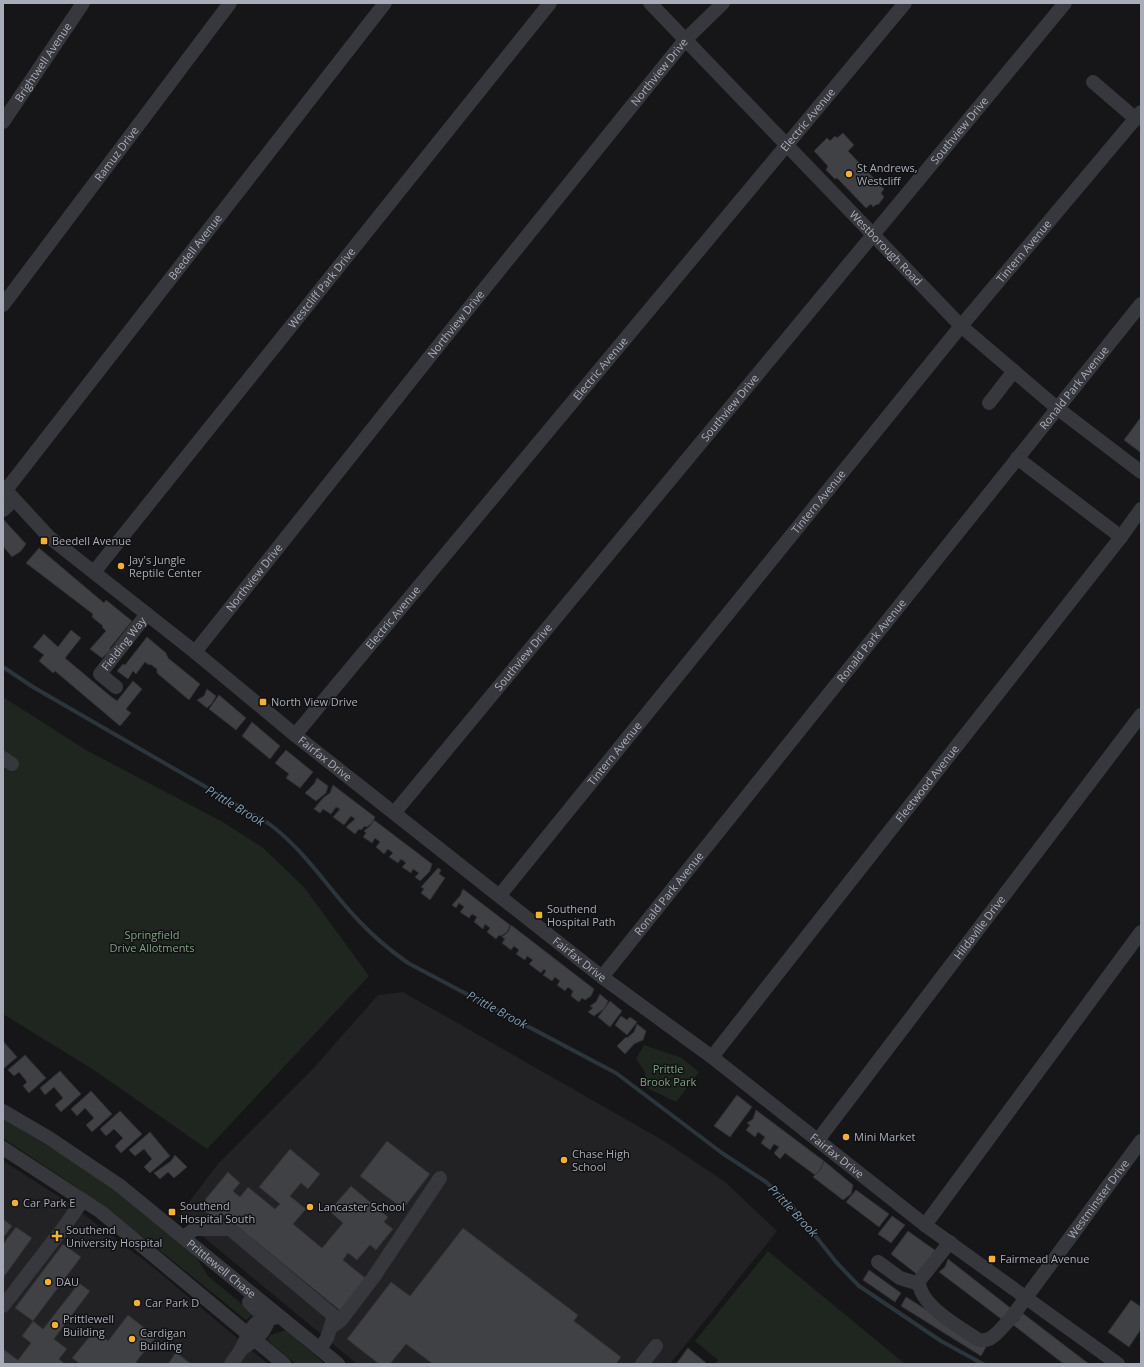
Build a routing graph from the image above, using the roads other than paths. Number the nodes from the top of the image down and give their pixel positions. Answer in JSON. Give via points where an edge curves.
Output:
{"nodes":[{"id":1,"x":83,"y":3,"type":"edge"},
{"id":2,"x":230,"y":3,"type":"edge"},
{"id":3,"x":385,"y":3,"type":"edge"},
{"id":4,"x":550,"y":3,"type":"edge"},
{"id":5,"x":650,"y":3,"type":"edge"},
{"id":6,"x":723,"y":3,"type":"edge"},
{"id":7,"x":905,"y":3,"type":"edge"},
{"id":8,"x":1065,"y":3,"type":"edge"},
{"id":9,"x":685,"y":40,"type":"junction"},
{"id":10,"x":1093,"y":82,"type":"dead end"},
{"id":11,"x":1138,"y":115,"type":"edge"},
{"id":12,"x":3,"y":122,"type":"edge"},
{"id":13,"x":786,"y":145,"type":"junction"},
{"id":14,"x":874,"y":235,"type":"junction"},
{"id":15,"x":1141,"y":304,"type":"edge"},
{"id":16,"x":3,"y":305,"type":"edge"},
{"id":17,"x":961,"y":326,"type":"junction"},
{"id":18,"x":1014,"y":371,"type":"junction"},
{"id":19,"x":989,"y":403,"type":"dead end"},
{"id":20,"x":1057,"y":408,"type":"junction"},
{"id":21,"x":1017,"y":458,"type":"junction"},
{"id":22,"x":1141,"y":472,"type":"edge"},
{"id":23,"x":8,"y":493,"type":"edge"},
{"id":24,"x":1141,"y":509,"type":"edge"},
{"id":25,"x":3,"y":510,"type":"edge"},
{"id":26,"x":1121,"y":537,"type":"junction"},
{"id":27,"x":94,"y":572,"type":"junction"},
{"id":28,"x":147,"y":614,"type":"junction"},
{"id":29,"x":195,"y":652,"type":"junction"},
{"id":30,"x":116,"y":687,"type":"dead end"},
{"id":31,"x":1141,"y":715,"type":"edge"},
{"id":32,"x":295,"y":735,"type":"junction"},
{"id":33,"x":394,"y":812,"type":"junction"},
{"id":34,"x":500,"y":895,"type":"junction"},
{"id":35,"x":1141,"y":932,"type":"edge"},
{"id":36,"x":602,"y":977,"type":"junction"},
{"id":37,"x":712,"y":1057,"type":"junction"},
{"id":38,"x":3,"y":1111,"type":"edge"},
{"id":39,"x":818,"y":1140,"type":"junction"},
{"id":40,"x":1141,"y":1141,"type":"edge"},
{"id":41,"x":3,"y":1148,"type":"edge"},
{"id":42,"x":440,"y":1178,"type":"dead end"},
{"id":43,"x":83,"y":1200,"type":"junction"},
{"id":44,"x":925,"y":1224,"type":"junction"},
{"id":45,"x":183,"y":1237,"type":"junction"},
{"id":46,"x":950,"y":1242,"type":"junction"},
{"id":47,"x":203,"y":1252,"type":"junction"},
{"id":48,"x":878,"y":1262,"type":"dead end"},
{"id":49,"x":920,"y":1281,"type":"junction"},
{"id":50,"x":1026,"y":1296,"type":"junction"},
{"id":51,"x":3,"y":1306,"type":"edge"},
{"id":52,"x":265,"y":1318,"type":"junction"},
{"id":53,"x":293,"y":1326,"type":"junction"},
{"id":54,"x":330,"y":1328,"type":"junction"},
{"id":55,"x":252,"y":1336,"type":"junction"},
{"id":56,"x":656,"y":1346,"type":"dead end"},
{"id":57,"x":320,"y":1349,"type":"junction"},
{"id":58,"x":231,"y":1364,"type":"edge"},
{"id":59,"x":284,"y":1364,"type":"edge"},
{"id":60,"x":338,"y":1364,"type":"edge"},
{"id":61,"x":642,"y":1364,"type":"edge"},
{"id":62,"x":1118,"y":1364,"type":"edge"}],
"edges":[{"from":1,"to":12,"type":"street","name":"Brightwell Avenue"},
{"from":2,"to":16,"type":"street","name":"Ramuz Drive"},
{"from":3,"to":23,"type":"street","name":"Beedell Avenue"},
{"from":4,"to":27,"type":"street","name":"Westcliff Park Drive"},
{"from":5,"to":9,"type":"street","name":"Westborough Road"},
{"from":6,"to":9,"type":"street","name":"Northview Drive"},
{"from":7,"to":13,"type":"street","name":"Electric Avenue"},
{"from":8,"to":14,"type":"street","name":"Southview Drive"},
{"from":9,"to":13,"type":"street","name":"Westborough Road"},
{"from":9,"to":29,"type":"street","name":"Northview Drive"},
{"from":10,"to":11,"type":"street"},
{"from":11,"to":17,"type":"street","name":"Tintern Avenue"},
{"from":13,"to":14,"type":"street","name":"Westborough Road"},
{"from":13,"to":32,"type":"street","name":"Electric Avenue"},
{"from":14,"to":17,"type":"street","name":"Westborough Road"},
{"from":14,"to":33,"type":"street","name":"Southview Drive"},
{"from":15,"to":20,"type":"street","name":"Ronald Park Avenue"},
{"from":17,"to":18,"type":"street","name":"Westborough Road"},
{"from":17,"to":34,"type":"street","name":"Tintern Avenue"},
{"from":18,"to":19,"type":"street"},
{"from":18,"to":20,"type":"street","name":"Westborough Road"},
{"from":20,"to":21,"type":"street","name":"Ronald Park Avenue"},
{"from":20,"to":22,"type":"street","name":"Westborough Road"},
{"from":21,"to":26,"type":"street"},
{"from":21,"to":36,"type":"street","name":"Ronald Park Avenue"},
{"from":23,"to":25,"type":"street","name":"Beedell Avenue"},
{"from":23,"to":27,"type":"street","name":"Fairfax Drive","via":[[49,537]]},
{"from":24,"to":26,"type":"street","name":"Fleetwood Avenue"},
{"from":26,"to":37,"type":"street","name":"Fleetwood Avenue"},
{"from":27,"to":28,"type":"street","name":"Fairfax Drive"},
{"from":28,"to":29,"type":"street","name":"Fairfax Drive"},
{"from":28,"to":30,"type":"street","name":"Fielding Way","via":[[100,674]]},
{"from":29,"to":32,"type":"street","name":"Fairfax Drive"},
{"from":31,"to":39,"type":"street","name":"Hildaville Drive"},
{"from":32,"to":33,"type":"street","name":"Fairfax Drive"},
{"from":33,"to":34,"type":"street","name":"Fairfax Drive"},
{"from":34,"to":36,"type":"street","name":"Fairfax Drive"},
{"from":35,"to":44,"type":"street"},
{"from":36,"to":37,"type":"street","name":"Fairfax Drive"},
{"from":37,"to":39,"type":"street","name":"Fairfax Drive"},
{"from":38,"to":45,"type":"street","name":"Prittlewell Chase","via":[[120,1185]]},
{"from":39,"to":44,"type":"street","name":"Fairfax Drive"},
{"from":40,"to":50,"type":"street","name":"Westminster Drive"},
{"from":41,"to":43,"type":"street"},
{"from":42,"to":54,"type":"street","via":[[374,1278],[341,1320]]},
{"from":43,"to":51,"type":"street"},
{"from":43,"to":55,"type":"street"},
{"from":44,"to":46,"type":"street","name":"Fairfax Drive"},
{"from":45,"to":47,"type":"street","name":"Prittlewell Chase"},
{"from":45,"to":54,"type":"street","via":[[195,1229],[230,1229],[334,1316]]},
{"from":46,"to":49,"type":"street"},
{"from":46,"to":50,"type":"street","name":"Fairfax Drive"},
{"from":47,"to":52,"type":"street","via":[[225,1280]]},
{"from":47,"to":53,"type":"street","name":"Prittlewell Chase"},
{"from":48,"to":49,"type":"street","via":[[905,1280],[916,1283]]},
{"from":49,"to":50,"type":"street","name":"Westminster Drive","via":[[919,1289],[930,1305],[982,1341],[988,1340],[1011,1318]]},
{"from":50,"to":62,"type":"street","name":"Fairfax Drive"},
{"from":52,"to":53,"type":"street","via":[[281,1320]]},
{"from":52,"to":55,"type":"street","via":[[267,1324],[263,1333]]},
{"from":53,"to":57,"type":"street","name":"Prittlewell Chase"},
{"from":54,"to":57,"type":"street"},
{"from":55,"to":58,"type":"street"},
{"from":55,"to":59,"type":"street"},
{"from":56,"to":61,"type":"street"},
{"from":57,"to":60,"type":"street","name":"Prittlewell Chase"}]}
